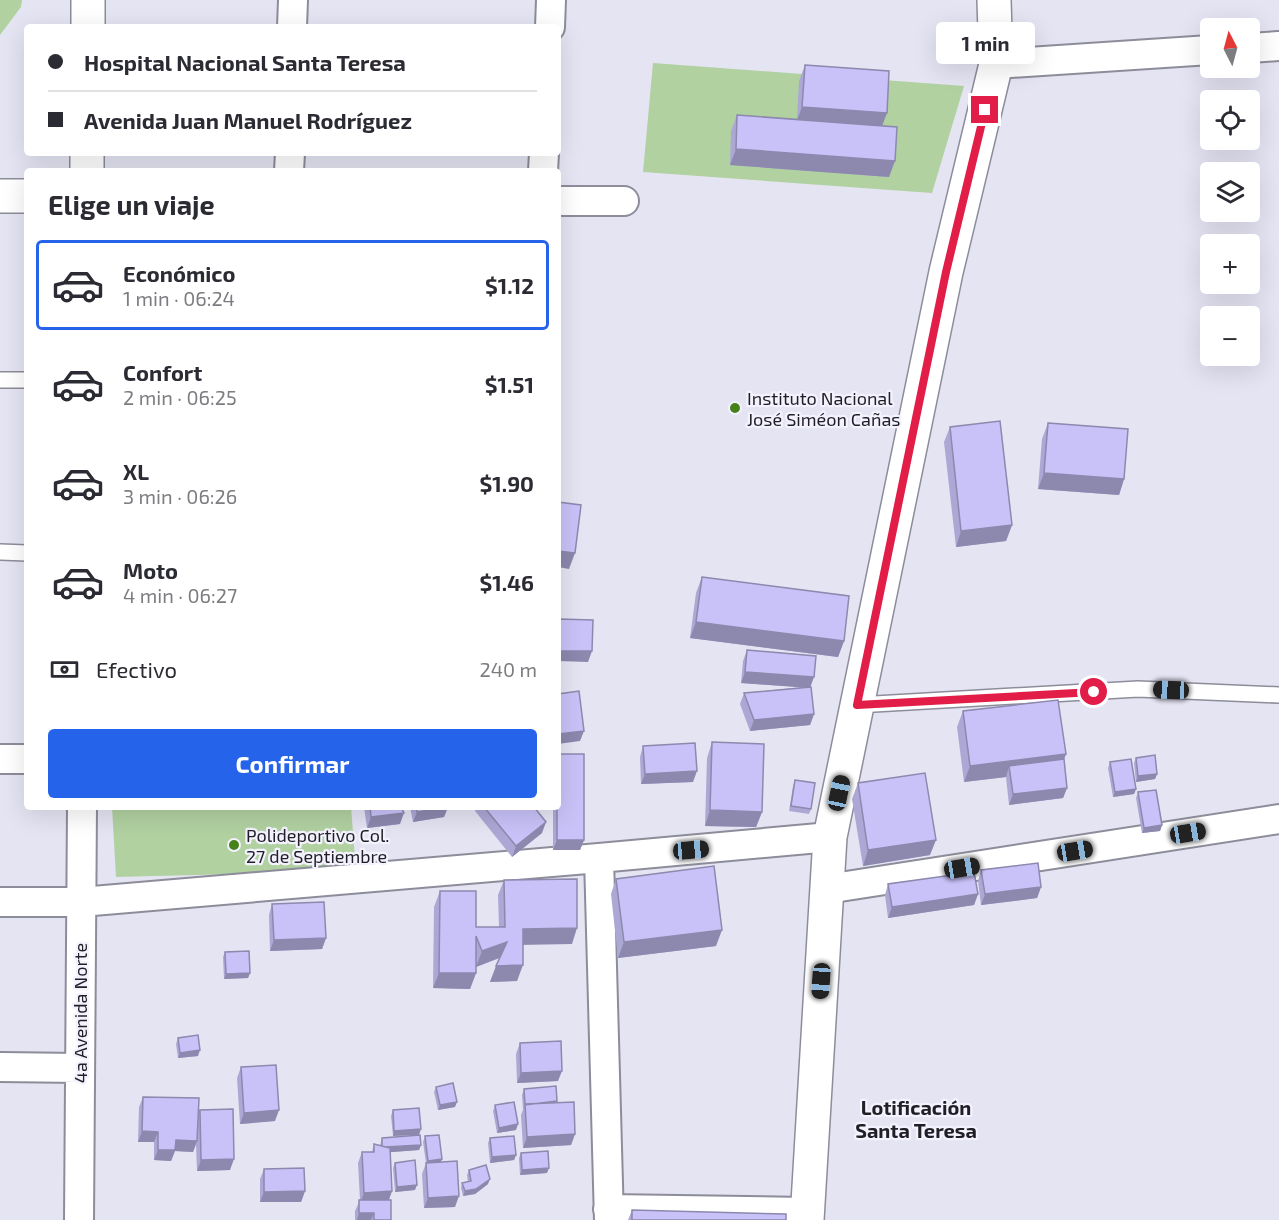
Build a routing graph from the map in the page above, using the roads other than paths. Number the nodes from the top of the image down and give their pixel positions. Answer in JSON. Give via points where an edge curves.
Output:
{"nodes":[{"id":1,"x":88,"y":0,"type":"edge"},
{"id":2,"x":293,"y":0,"type":"edge"},
{"id":3,"x":551,"y":0,"type":"edge"},
{"id":4,"x":994,"y":0,"type":"edge"},
{"id":5,"x":88,"y":24,"type":"edge"},
{"id":6,"x":292,"y":24,"type":"edge"},
{"id":7,"x":550,"y":24,"type":"edge"},
{"id":8,"x":1279,"y":46,"type":"edge"},
{"id":9,"x":1260,"y":47,"type":"edge"},
{"id":10,"x":1200,"y":51,"type":"edge"},
{"id":11,"x":996,"y":64,"type":"junction"},
{"id":12,"x":0,"y":196,"type":"edge"},
{"id":13,"x":24,"y":196,"type":"edge"},
{"id":14,"x":561,"y":201,"type":"edge"},
{"id":15,"x":624,"y":201,"type":"dead end"},
{"id":16,"x":0,"y":380,"type":"edge"},
{"id":17,"x":24,"y":380,"type":"edge"},
{"id":18,"x":0,"y":552,"type":"edge"},
{"id":19,"x":24,"y":553,"type":"edge"},
{"id":20,"x":1279,"y":695,"type":"edge"},
{"id":21,"x":857,"y":705,"type":"junction"},
{"id":22,"x":0,"y":759,"type":"edge"},
{"id":23,"x":24,"y":759,"type":"edge"},
{"id":24,"x":82,"y":810,"type":"edge"},
{"id":25,"x":1279,"y":819,"type":"edge"},
{"id":26,"x":830,"y":837,"type":"junction"},
{"id":27,"x":599,"y":858,"type":"junction"},
{"id":28,"x":826,"y":890,"type":"junction"},
{"id":29,"x":0,"y":902,"type":"edge"},
{"id":30,"x":81,"y":902,"type":"junction"},
{"id":31,"x":0,"y":1067,"type":"edge"},
{"id":32,"x":80,"y":1068,"type":"junction"},
{"id":33,"x":608,"y":1214,"type":"edge"},
{"id":34,"x":807,"y":1216,"type":"edge"},
{"id":35,"x":79,"y":1220,"type":"edge"}],
"edges":[{"from":1,"to":5,"type":"street"},
{"from":2,"to":6,"type":"street"},
{"from":3,"to":7,"type":"street"},
{"from":4,"to":11,"type":"street"},
{"from":8,"to":9,"type":"street"},
{"from":10,"to":11,"type":"street"},
{"from":11,"to":21,"type":"street","via":[[946,272]]},
{"from":12,"to":13,"type":"street"},
{"from":14,"to":15,"type":"street"},
{"from":16,"to":17,"type":"lane"},
{"from":18,"to":19,"type":"lane"},
{"from":20,"to":21,"type":"lane","via":[[1138,689]]},
{"from":21,"to":26,"type":"street"},
{"from":22,"to":23,"type":"street"},
{"from":24,"to":30,"type":"street","name":"4a Avenida Norte"},
{"from":25,"to":28,"type":"street"},
{"from":26,"to":27,"type":"street"},
{"from":26,"to":28,"type":"street"},
{"from":27,"to":30,"type":"street"},
{"from":27,"to":33,"type":"street"},
{"from":28,"to":34,"type":"street"},
{"from":29,"to":30,"type":"street"},
{"from":30,"to":32,"type":"street","name":"4a Avenida Norte"},
{"from":31,"to":32,"type":"street"},
{"from":32,"to":35,"type":"street","name":"4a Avenida Norte"},
{"from":33,"to":34,"type":"street"}]}
